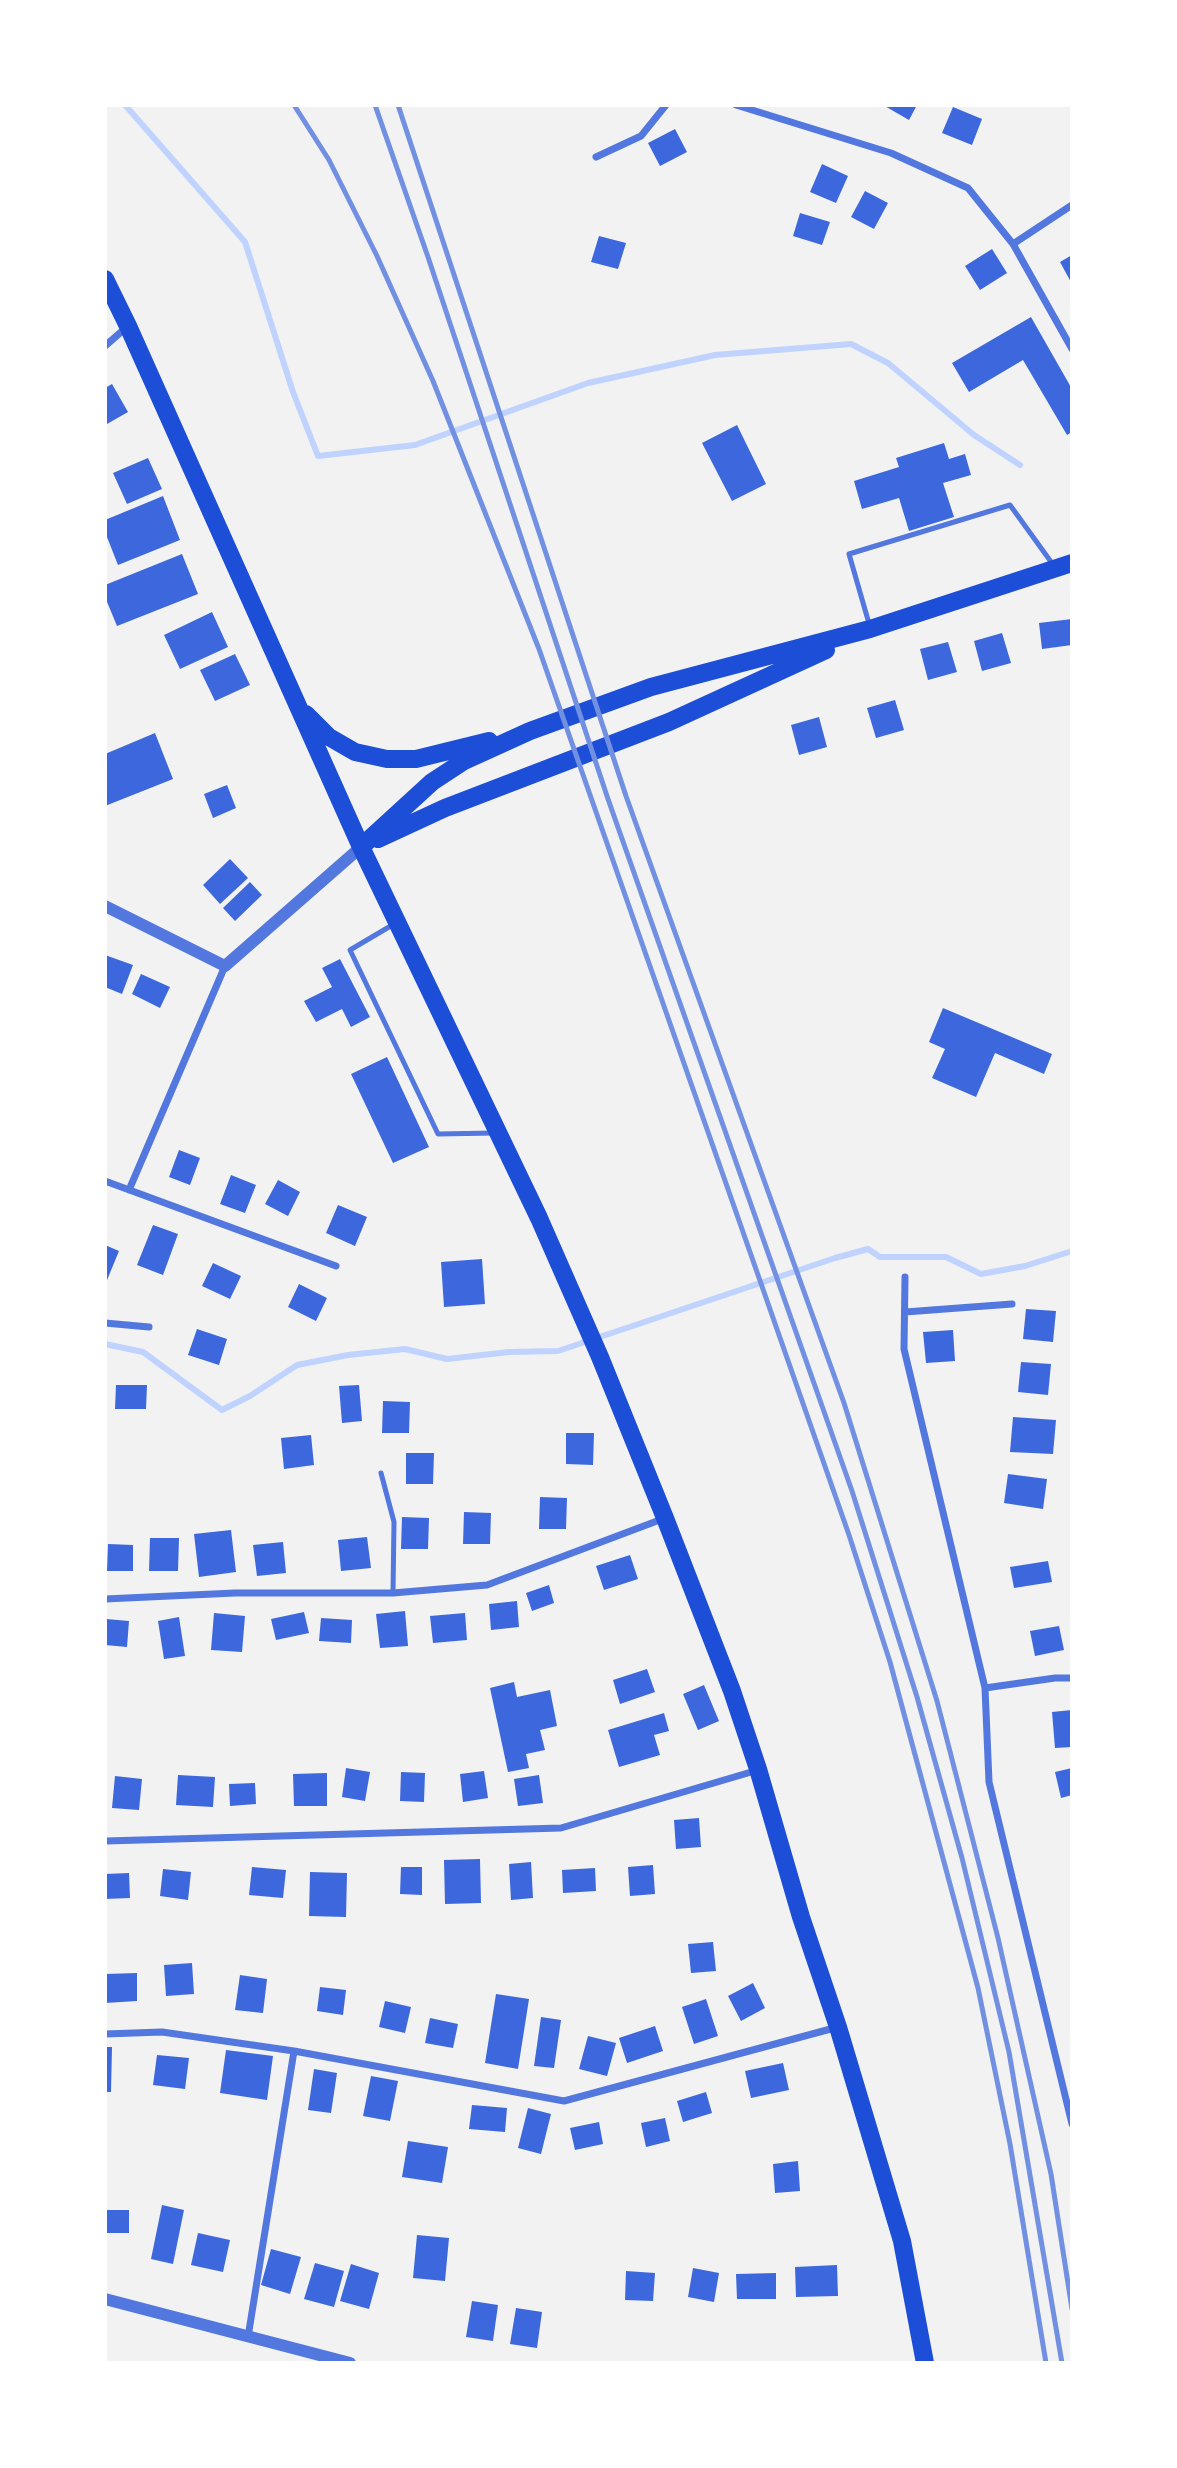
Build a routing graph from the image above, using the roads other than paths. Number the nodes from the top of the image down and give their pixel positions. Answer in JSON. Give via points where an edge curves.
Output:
{"nodes":[{"id":1,"x":666,"y":105,"type":"edge"},
{"id":2,"x":736,"y":105,"type":"edge"},
{"id":3,"x":596,"y":157,"type":"dead end"},
{"id":4,"x":1072,"y":205,"type":"edge"},
{"id":5,"x":1013,"y":244,"type":"junction"},
{"id":6,"x":105,"y":279,"type":"edge"},
{"id":7,"x":128,"y":326,"type":"junction"},
{"id":8,"x":105,"y":346,"type":"edge"},
{"id":9,"x":1072,"y":349,"type":"edge"},
{"id":10,"x":1064,"y":566,"type":"edge"},
{"id":11,"x":870,"y":629,"type":"junction"},
{"id":12,"x":299,"y":707,"type":"junction"},
{"id":13,"x":530,"y":731,"type":"junction"},
{"id":14,"x":362,"y":847,"type":"junction"},
{"id":15,"x":105,"y":906,"type":"edge"},
{"id":16,"x":397,"y":922,"type":"junction"},
{"id":17,"x":225,"y":966,"type":"junction"},
{"id":18,"x":498,"y":1133,"type":"junction"},
{"id":19,"x":105,"y":1181,"type":"edge"},
{"id":20,"x":129,"y":1190,"type":"junction"},
{"id":21,"x":336,"y":1266,"type":"dead end"},
{"id":22,"x":905,"y":1277,"type":"dead end"},
{"id":23,"x":1012,"y":1304,"type":"dead end"},
{"id":24,"x":905,"y":1312,"type":"junction"},
{"id":25,"x":105,"y":1323,"type":"edge"},
{"id":26,"x":149,"y":1327,"type":"dead end"},
{"id":27,"x":381,"y":1473,"type":"dead end"},
{"id":28,"x":665,"y":1518,"type":"junction"},
{"id":29,"x":393,"y":1593,"type":"junction"},
{"id":30,"x":105,"y":1600,"type":"edge"},
{"id":31,"x":1072,"y":1678,"type":"edge"},
{"id":32,"x":985,"y":1688,"type":"junction"},
{"id":33,"x":758,"y":1769,"type":"junction"},
{"id":34,"x":105,"y":1841,"type":"edge"},
{"id":35,"x":838,"y":2027,"type":"junction"},
{"id":36,"x":105,"y":2035,"type":"edge"},
{"id":37,"x":294,"y":2051,"type":"junction"},
{"id":38,"x":1072,"y":2123,"type":"edge"},
{"id":39,"x":105,"y":2299,"type":"edge"},
{"id":40,"x":248,"y":2337,"type":"junction"},
{"id":41,"x":350,"y":2363,"type":"edge"},
{"id":42,"x":925,"y":2363,"type":"edge"}],
"edges":[{"from":1,"to":3,"type":"street","via":[[641,136]]},
{"from":2,"to":5,"type":"street","via":[[891,153],[968,188]]},
{"from":4,"to":5,"type":"street"},
{"from":5,"to":9,"type":"street"},
{"from":6,"to":7,"type":"main road"},
{"from":7,"to":8,"type":"street"},
{"from":7,"to":12,"type":"main road"},
{"from":10,"to":11,"type":"main road"},
{"from":10,"to":11,"type":"lane","via":[[1010,505],[849,554]]},
{"from":11,"to":13,"type":"main road","via":[[651,687]]},
{"from":11,"to":14,"type":"main road","via":[[669,722],[444,808]]},
{"from":12,"to":13,"type":"main road","via":[[329,737],[355,752],[387,759],[416,759]]},
{"from":12,"to":14,"type":"main road"},
{"from":13,"to":14,"type":"main road","via":[[464,761],[432,782]]},
{"from":14,"to":16,"type":"main road"},
{"from":14,"to":17,"type":"street"},
{"from":15,"to":17,"type":"street"},
{"from":16,"to":18,"type":"main road"},
{"from":16,"to":18,"type":"lane","via":[[350,950],[438,1134]]},
{"from":17,"to":20,"type":"street"},
{"from":18,"to":28,"type":"main road","via":[[600,1357]]},
{"from":19,"to":20,"type":"street"},
{"from":20,"to":21,"type":"street"},
{"from":22,"to":24,"type":"street"},
{"from":23,"to":24,"type":"street"},
{"from":24,"to":32,"type":"street","via":[[904,1349]]},
{"from":25,"to":26,"type":"street"},
{"from":27,"to":29,"type":"lane","via":[[394,1522]]},
{"from":28,"to":29,"type":"street","via":[[487,1585]]},
{"from":28,"to":33,"type":"main road"},
{"from":29,"to":30,"type":"street","via":[[235,1593]]},
{"from":31,"to":32,"type":"street"},
{"from":32,"to":38,"type":"street","via":[[989,1782]]},
{"from":33,"to":34,"type":"street","via":[[561,1828]]},
{"from":33,"to":35,"type":"main road"},
{"from":35,"to":37,"type":"street","via":[[564,2101]]},
{"from":35,"to":42,"type":"main road","via":[[902,2241]]},
{"from":36,"to":37,"type":"street","via":[[162,2032]]},
{"from":37,"to":40,"type":"street"},
{"from":39,"to":40,"type":"street"},
{"from":40,"to":41,"type":"street"}]}
